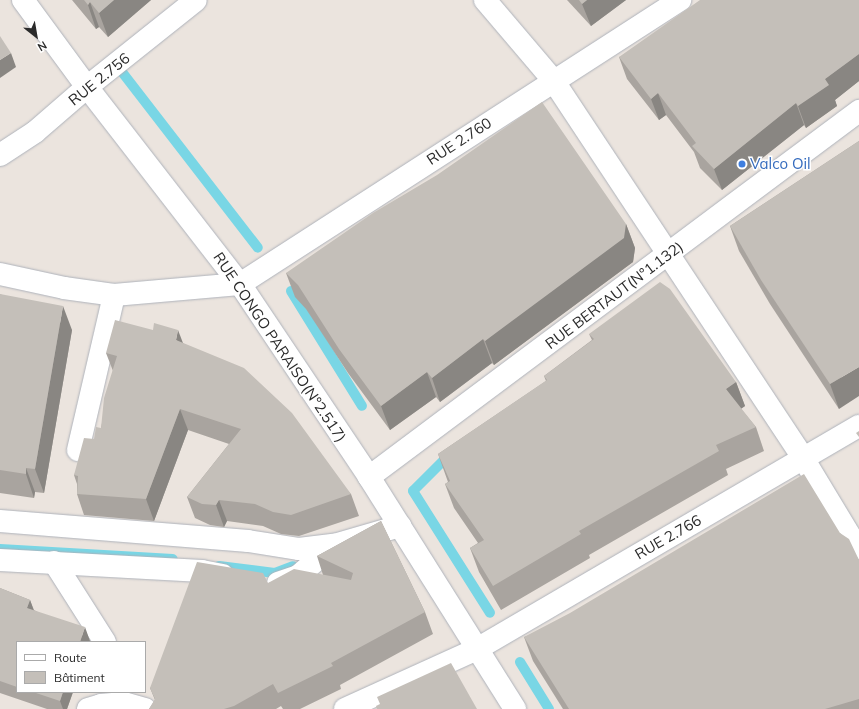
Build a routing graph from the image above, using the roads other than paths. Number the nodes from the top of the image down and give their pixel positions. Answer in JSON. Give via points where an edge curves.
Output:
{"nodes":[{"id":1,"x":23,"y":0,"type":"edge"},
{"id":2,"x":196,"y":0,"type":"edge"},
{"id":3,"x":485,"y":0,"type":"edge"},
{"id":4,"x":680,"y":0,"type":"edge"},
{"id":5,"x":554,"y":80,"type":"junction"},
{"id":6,"x":87,"y":87,"type":"junction"},
{"id":7,"x":859,"y":111,"type":"edge"},
{"id":8,"x":0,"y":155,"type":"edge"},
{"id":9,"x":668,"y":255,"type":"junction"},
{"id":10,"x":0,"y":274,"type":"edge"},
{"id":11,"x":240,"y":284,"type":"junction"},
{"id":12,"x":114,"y":295,"type":"junction"},
{"id":13,"x":859,"y":426,"type":"edge"},
{"id":14,"x":78,"y":450,"type":"dead end"},
{"id":15,"x":802,"y":458,"type":"junction"},
{"id":16,"x":369,"y":477,"type":"junction"},
{"id":17,"x":0,"y":521,"type":"edge"},
{"id":18,"x":400,"y":526,"type":"junction"},
{"id":19,"x":334,"y":545,"type":"junction"},
{"id":20,"x":859,"y":551,"type":"edge"},
{"id":21,"x":0,"y":560,"type":"edge"},
{"id":22,"x":54,"y":562,"type":"junction"},
{"id":23,"x":104,"y":641,"type":"edge"},
{"id":24,"x":477,"y":649,"type":"junction"},
{"id":25,"x":138,"y":693,"type":"edge"},
{"id":26,"x":88,"y":709,"type":"edge"},
{"id":27,"x":146,"y":709,"type":"edge"},
{"id":28,"x":345,"y":709,"type":"edge"},
{"id":29,"x":515,"y":709,"type":"edge"}],
"edges":[{"from":1,"to":6,"type":"street","name":"RUE CONGO PARAISO(N°2.517)"},
{"from":2,"to":6,"type":"street","name":"RUE 2.756"},
{"from":3,"to":5,"type":"street"},
{"from":4,"to":5,"type":"street","name":"RUE 2.760"},
{"from":5,"to":9,"type":"street"},
{"from":5,"to":11,"type":"street","name":"RUE 2.760"},
{"from":6,"to":8,"type":"street","name":"RUE 2.756","via":[[35,132]]},
{"from":6,"to":11,"type":"street","name":"RUE CONGO PARAISO(N°2.517)"},
{"from":7,"to":9,"type":"street","name":"RUE BERTAUT(N°1.132)"},
{"from":9,"to":15,"type":"street"},
{"from":9,"to":16,"type":"street","name":"RUE BERTAUT(N°1.132)"},
{"from":10,"to":12,"type":"street","via":[[64,288]]},
{"from":11,"to":12,"type":"street"},
{"from":11,"to":16,"type":"street","name":"RUE CONGO PARAISO(N°2.517)"},
{"from":12,"to":14,"type":"street"},
{"from":13,"to":15,"type":"street","name":"RUE 2.766"},
{"from":15,"to":20,"type":"street"},
{"from":15,"to":24,"type":"street","name":"RUE 2.766"},
{"from":16,"to":18,"type":"street","name":"RUE CONGO PARAISO(N°2.517)"},
{"from":17,"to":19,"type":"street","via":[[248,541],[299,549]]},
{"from":18,"to":19,"type":"street"},
{"from":18,"to":24,"type":"street","name":"RUE CONGO PARAISO(N°2.517)"},
{"from":19,"to":22,"type":"street","via":[[298,576],[276,584],[202,572]]},
{"from":21,"to":22,"type":"street"},
{"from":22,"to":23,"type":"street"},
{"from":24,"to":28,"type":"street","name":"RUE 2.766"},
{"from":24,"to":29,"type":"street","name":"RUE CONGO PARAISO(N°2.517)"},
{"from":25,"to":27,"type":"street"},
{"from":26,"to":27,"type":"street","via":[[124,703]]}]}
